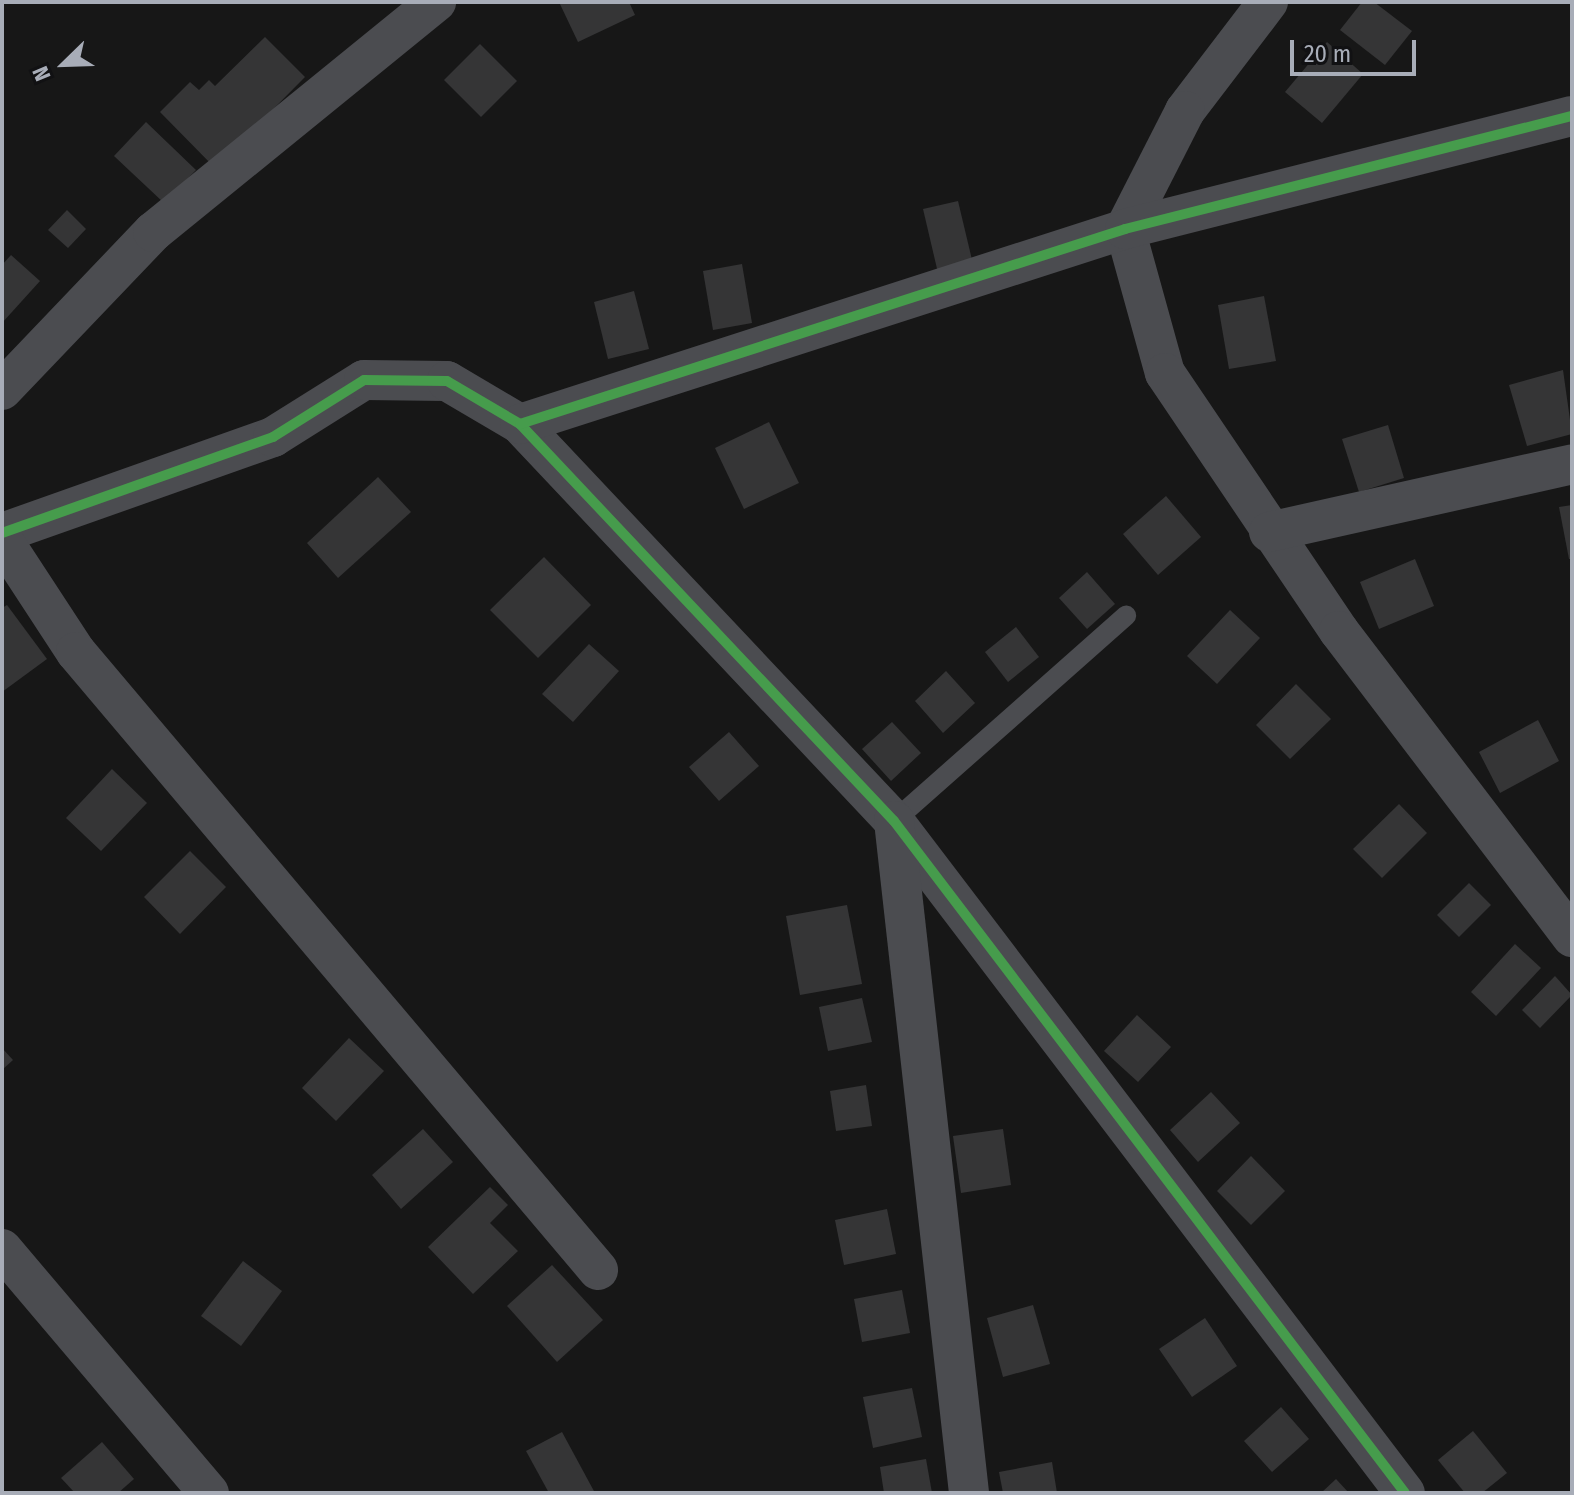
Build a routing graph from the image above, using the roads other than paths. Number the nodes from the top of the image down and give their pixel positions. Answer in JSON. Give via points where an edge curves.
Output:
{"nodes":[{"id":1,"x":436,"y":2,"type":"edge"},
{"id":2,"x":1268,"y":2,"type":"edge"},
{"id":3,"x":1572,"y":116,"type":"edge"},
{"id":4,"x":1125,"y":229,"type":"junction"},
{"id":5,"x":2,"y":390,"type":"edge"},
{"id":6,"x":520,"y":424,"type":"junction"},
{"id":7,"x":1572,"y":464,"type":"edge"},
{"id":8,"x":1269,"y":532,"type":"junction"},
{"id":9,"x":2,"y":533,"type":"edge"},
{"id":10,"x":2,"y":539,"type":"edge"},
{"id":11,"x":1126,"y":616,"type":"dead end"},
{"id":12,"x":894,"y":821,"type":"junction"},
{"id":13,"x":1572,"y":937,"type":"edge"},
{"id":14,"x":2,"y":1249,"type":"edge"},
{"id":15,"x":598,"y":1270,"type":"dead end"},
{"id":16,"x":209,"y":1493,"type":"edge"},
{"id":17,"x":969,"y":1493,"type":"edge"},
{"id":18,"x":1405,"y":1493,"type":"edge"}],
"edges":[{"from":1,"to":5,"type":"street","via":[[153,232]]},
{"from":2,"to":4,"type":"street","via":[[1185,111]]},
{"from":3,"to":4,"type":"street"},
{"from":4,"to":6,"type":"street"},
{"from":4,"to":8,"type":"street","via":[[1165,373]]},
{"from":6,"to":9,"type":"street","via":[[447,381],[364,380],[273,437]]},
{"from":6,"to":12,"type":"street"},
{"from":7,"to":8,"type":"street"},
{"from":8,"to":13,"type":"street"},
{"from":10,"to":15,"type":"street","via":[[76,652]]},
{"from":11,"to":12,"type":"lane"},
{"from":12,"to":17,"type":"street"},
{"from":12,"to":18,"type":"street"},
{"from":14,"to":16,"type":"street"}]}
